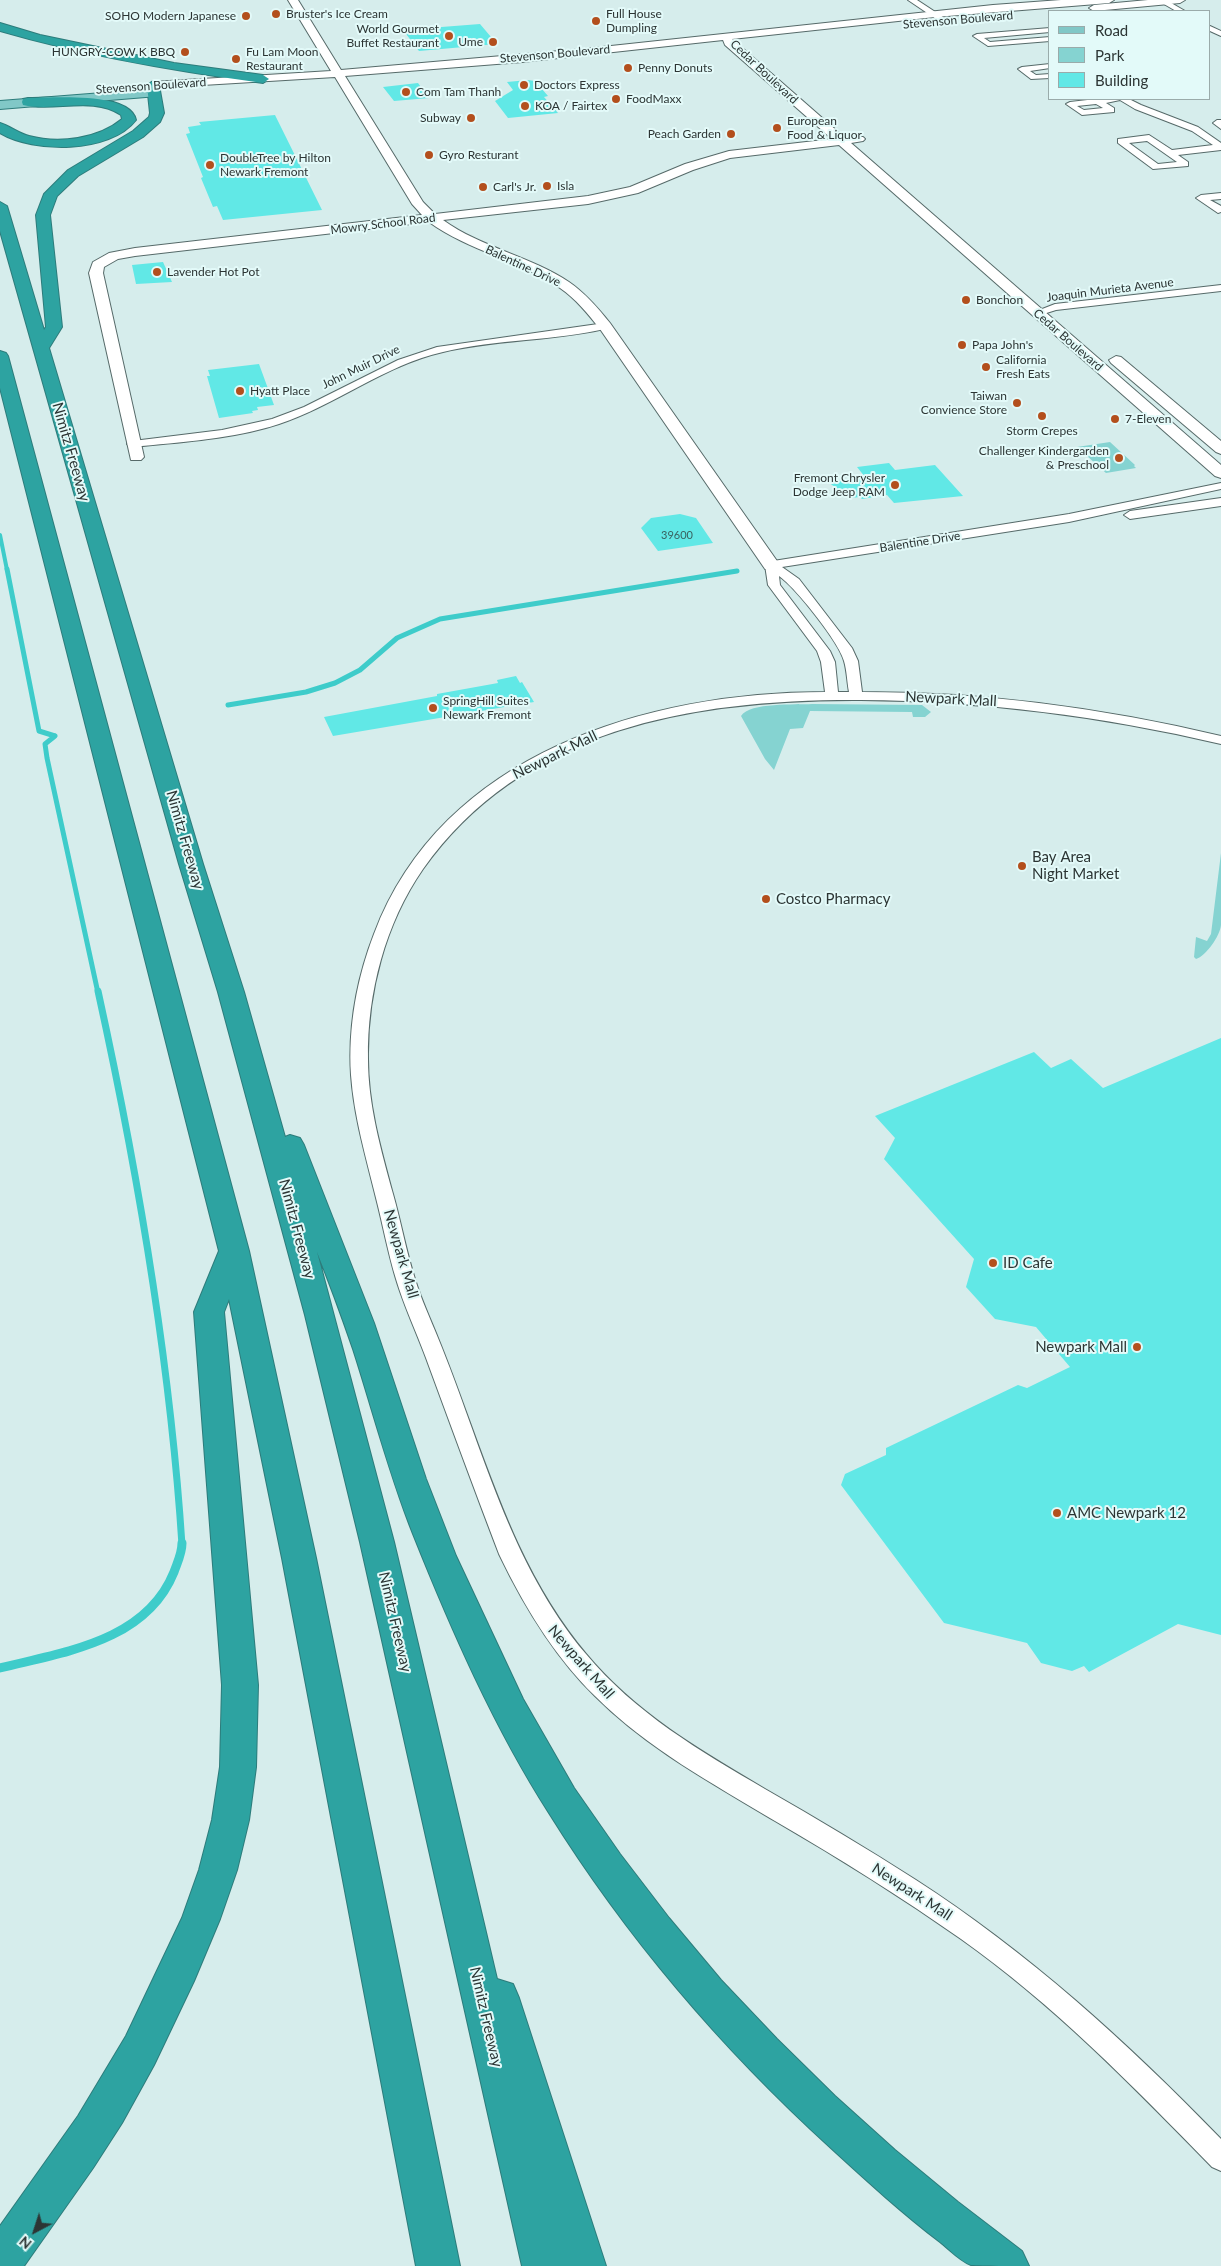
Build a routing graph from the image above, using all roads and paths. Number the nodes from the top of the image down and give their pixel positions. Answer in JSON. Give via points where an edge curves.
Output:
{"nodes":[{"id":1,"x":293,"y":0,"type":"edge"},
{"id":2,"x":912,"y":0,"type":"edge"},
{"id":3,"x":1109,"y":0,"type":"edge"},
{"id":4,"x":1180,"y":0,"type":"edge"},
{"id":5,"x":1163,"y":1,"type":"edge"},
{"id":6,"x":1068,"y":10,"type":"edge"},
{"id":7,"x":1179,"y":10,"type":"edge"},
{"id":8,"x":1048,"y":12,"type":"edge"},
{"id":9,"x":934,"y":14,"type":"junction"},
{"id":10,"x":945,"y":21,"type":"junction"},
{"id":11,"x":0,"y":27,"type":"edge"},
{"id":12,"x":1048,"y":30,"type":"edge"},
{"id":13,"x":776,"y":38,"type":"junction"},
{"id":14,"x":1048,"y":39,"type":"edge"},
{"id":15,"x":732,"y":40,"type":"junction"},
{"id":16,"x":765,"y":43,"type":"dead end"},
{"id":17,"x":1048,"y":66,"type":"edge"},
{"id":18,"x":1048,"y":76,"type":"edge"},
{"id":19,"x":341,"y":78,"type":"junction"},
{"id":20,"x":263,"y":79,"type":"junction"},
{"id":21,"x":791,"y":82,"type":"dead end"},
{"id":22,"x":154,"y":89,"type":"junction"},
{"id":23,"x":333,"y":92,"type":"dead end"},
{"id":24,"x":0,"y":98,"type":"edge"},
{"id":25,"x":27,"y":98,"type":"junction"},
{"id":26,"x":1108,"y":100,"type":"edge"},
{"id":27,"x":1126,"y":100,"type":"edge"},
{"id":28,"x":355,"y":101,"type":"junction"},
{"id":29,"x":1098,"y":101,"type":"dead end"},
{"id":30,"x":0,"y":104,"type":"edge"},
{"id":31,"x":0,"y":127,"type":"edge"},
{"id":32,"x":846,"y":128,"type":"dead end"},
{"id":33,"x":1221,"y":134,"type":"edge"},
{"id":34,"x":1205,"y":136,"type":"junction"},
{"id":35,"x":841,"y":141,"type":"junction"},
{"id":36,"x":1221,"y":147,"type":"edge"},
{"id":37,"x":1170,"y":153,"type":"junction"},
{"id":38,"x":1221,"y":196,"type":"edge"},
{"id":39,"x":0,"y":206,"type":"edge"},
{"id":40,"x":1221,"y":209,"type":"edge"},
{"id":41,"x":432,"y":218,"type":"junction"},
{"id":42,"x":1221,"y":288,"type":"edge"},
{"id":43,"x":1221,"y":296,"type":"edge"},
{"id":44,"x":1044,"y":298,"type":"dead end"},
{"id":45,"x":1037,"y":313,"type":"junction"},
{"id":46,"x":1064,"y":315,"type":"junction"},
{"id":47,"x":605,"y":326,"type":"junction"},
{"id":48,"x":41,"y":348,"type":"junction"},
{"id":49,"x":1108,"y":353,"type":"dead end"},
{"id":50,"x":0,"y":356,"type":"edge"},
{"id":51,"x":1221,"y":449,"type":"edge"},
{"id":52,"x":135,"y":450,"type":"joint"},
{"id":53,"x":1221,"y":473,"type":"edge"},
{"id":54,"x":1221,"y":486,"type":"edge"},
{"id":55,"x":1221,"y":502,"type":"edge"},
{"id":56,"x":1069,"y":518,"type":"junction"},
{"id":57,"x":771,"y":564,"type":"junction"},
{"id":58,"x":832,"y":696,"type":"junction"},
{"id":59,"x":856,"y":696,"type":"junction"},
{"id":60,"x":1221,"y":740,"type":"edge"},
{"id":61,"x":231,"y":992,"type":"junction"},
{"id":62,"x":234,"y":1251,"type":"junction"},
{"id":63,"x":439,"y":1812,"type":"junction"},
{"id":64,"x":1221,"y":2158,"type":"edge"},
{"id":65,"x":0,"y":2262,"type":"edge"},
{"id":66,"x":438,"y":2266,"type":"edge"},
{"id":67,"x":544,"y":2266,"type":"edge"},
{"id":68,"x":584,"y":2266,"type":"edge"},
{"id":69,"x":1007,"y":2266,"type":"edge"}],
"edges":[{"from":1,"to":19,"type":"main road","name":"Balentine Drive"},
{"from":2,"to":9,"type":"street"},
{"from":3,"to":9,"type":"main road","name":"Stevenson Boulevard"},
{"from":4,"to":5,"type":"main road"},
{"from":5,"to":6,"type":"main road"},
{"from":5,"to":7,"type":"street"},
{"from":8,"to":10,"type":"main road","name":"Stevenson Boulevard"},
{"from":9,"to":10,"type":"street"},
{"from":9,"to":15,"type":"main road","name":"Stevenson Boulevard"},
{"from":10,"to":13,"type":"main road","name":"Stevenson Boulevard"},
{"from":11,"to":20,"type":"highway","via":[[174,67]]},
{"from":12,"to":14,"type":"street","via":[[978,36],[988,44]]},
{"from":13,"to":15,"type":"main road","name":"Stevenson Boulevard"},
{"from":13,"to":16,"type":"main road"},
{"from":15,"to":19,"type":"main road","name":"Stevenson Boulevard"},
{"from":15,"to":21,"type":"main road","name":"Cedar Boulevard"},
{"from":15,"to":35,"type":"main road","name":"Cedar Boulevard"},
{"from":17,"to":18,"type":"street","via":[[1022,69],[1034,77]]},
{"from":19,"to":20,"type":"main road","name":"Stevenson Boulevard"},
{"from":19,"to":22,"type":"main road","name":"Stevenson Boulevard","via":[[310,86]]},
{"from":19,"to":28,"type":"main road","name":"Balentine Drive"},
{"from":20,"to":22,"type":"main road","name":"Stevenson Boulevard"},
{"from":22,"to":25,"type":"main road","name":"Stevenson Boulevard"},
{"from":22,"to":48,"type":"highway","via":[[158,113],[148,126],[73,173],[51,194],[46,204],[43,215],[54,327]]},
{"from":23,"to":28,"type":"main road"},
{"from":24,"to":25,"type":"main road","name":"Stevenson Boulevard"},
{"from":25,"to":30,"type":"main road","name":"Stevenson Boulevard"},
{"from":25,"to":31,"type":"highway","via":[[104,104],[127,113],[130,120],[111,134],[72,142],[29,140],[12,136]]},
{"from":26,"to":29,"type":"street"},
{"from":27,"to":34,"type":"street"},
{"from":28,"to":41,"type":"main road","name":"Balentine Drive","via":[[413,197]]},
{"from":32,"to":35,"type":"main road","name":"Mowry School Road","via":[[862,142]]},
{"from":33,"to":34,"type":"street"},
{"from":34,"to":36,"type":"street"},
{"from":35,"to":41,"type":"main road","name":"Mowry School Road","via":[[714,159],[647,186],[604,197]]},
{"from":35,"to":45,"type":"main road","name":"Cedar Boulevard"},
{"from":36,"to":37,"type":"street"},
{"from":37,"to":37,"type":"street","via":[[1150,138],[1121,141],[1156,167],[1185,164]]},
{"from":38,"to":40,"type":"street","via":[[1201,198]]},
{"from":39,"to":48,"type":"highway","name":"Nimitz Freeway"},
{"from":41,"to":47,"type":"main road","name":"Balentine Drive","via":[[463,238],[557,280],[582,298]]},
{"from":41,"to":52,"type":"main road","name":"Mowry School Road","via":[[135,252],[102,261],[96,273]]},
{"from":42,"to":46,"type":"street","name":"Joaquin Murieta Avenue"},
{"from":43,"to":46,"type":"street","name":"Joaquin Murieta Avenue"},
{"from":44,"to":46,"type":"main road","name":"Cedar Boulevard"},
{"from":45,"to":46,"type":"street","name":"Joaquin Murieta Avenue"},
{"from":45,"to":53,"type":"main road","name":"Cedar Boulevard"},
{"from":47,"to":52,"type":"street","name":"John Muir Drive","via":[[442,349],[402,362],[275,422]]},
{"from":47,"to":57,"type":"main road","name":"Balentine Drive"},
{"from":48,"to":61,"type":"highway","name":"Nimitz Freeway"},
{"from":49,"to":51,"type":"main road","name":"Cedar Boulevard"},
{"from":50,"to":62,"type":"highway"},
{"from":54,"to":56,"type":"street","name":"Balentine Drive"},
{"from":55,"to":56,"type":"street","name":"Balentine Drive","via":[[1123,515]]},
{"from":56,"to":57,"type":"street","name":"Balentine Drive"},
{"from":57,"to":58,"type":"street","name":"Balentine Drive","via":[[774,585],[823,651],[828,662]]},
{"from":57,"to":59,"type":"street","name":"Balentine Drive","via":[[796,582],[845,648],[851,661]]},
{"from":58,"to":59,"type":"street","name":"Newpark Mall"},
{"from":58,"to":64,"type":"street","name":"Newpark Mall","via":[[762,698],[697,707],[643,719],[581,740],[522,769],[487,793],[449,825],[427,851],[396,901],[374,953],[360,1036],[365,1122],[403,1274],[510,1554],[531,1598],[589,1676],[633,1718],[682,1753],[914,1891],[973,1933],[1097,2034]]},
{"from":59,"to":60,"type":"street","name":"Newpark Mall","via":[[943,697],[1020,703],[1136,721]]},
{"from":61,"to":63,"type":"highway","name":"Nimitz Freeway","via":[[320,1315],[377,1542]]},
{"from":61,"to":69,"type":"highway","via":[[352,1306],[402,1458],[438,1553],[504,1696],[559,1796],[629,1899],[734,2024],[844,2133],[914,2194]]},
{"from":62,"to":65,"type":"highway","via":[[209,1312],[240,1685],[235,1795],[222,1855],[185,1956],[122,2084],[51,2194]]},
{"from":62,"to":66,"type":"highway","via":[[297,1549]]},
{"from":63,"to":67,"type":"highway","name":"Nimitz Freeway"},
{"from":63,"to":68,"type":"highway"}]}
